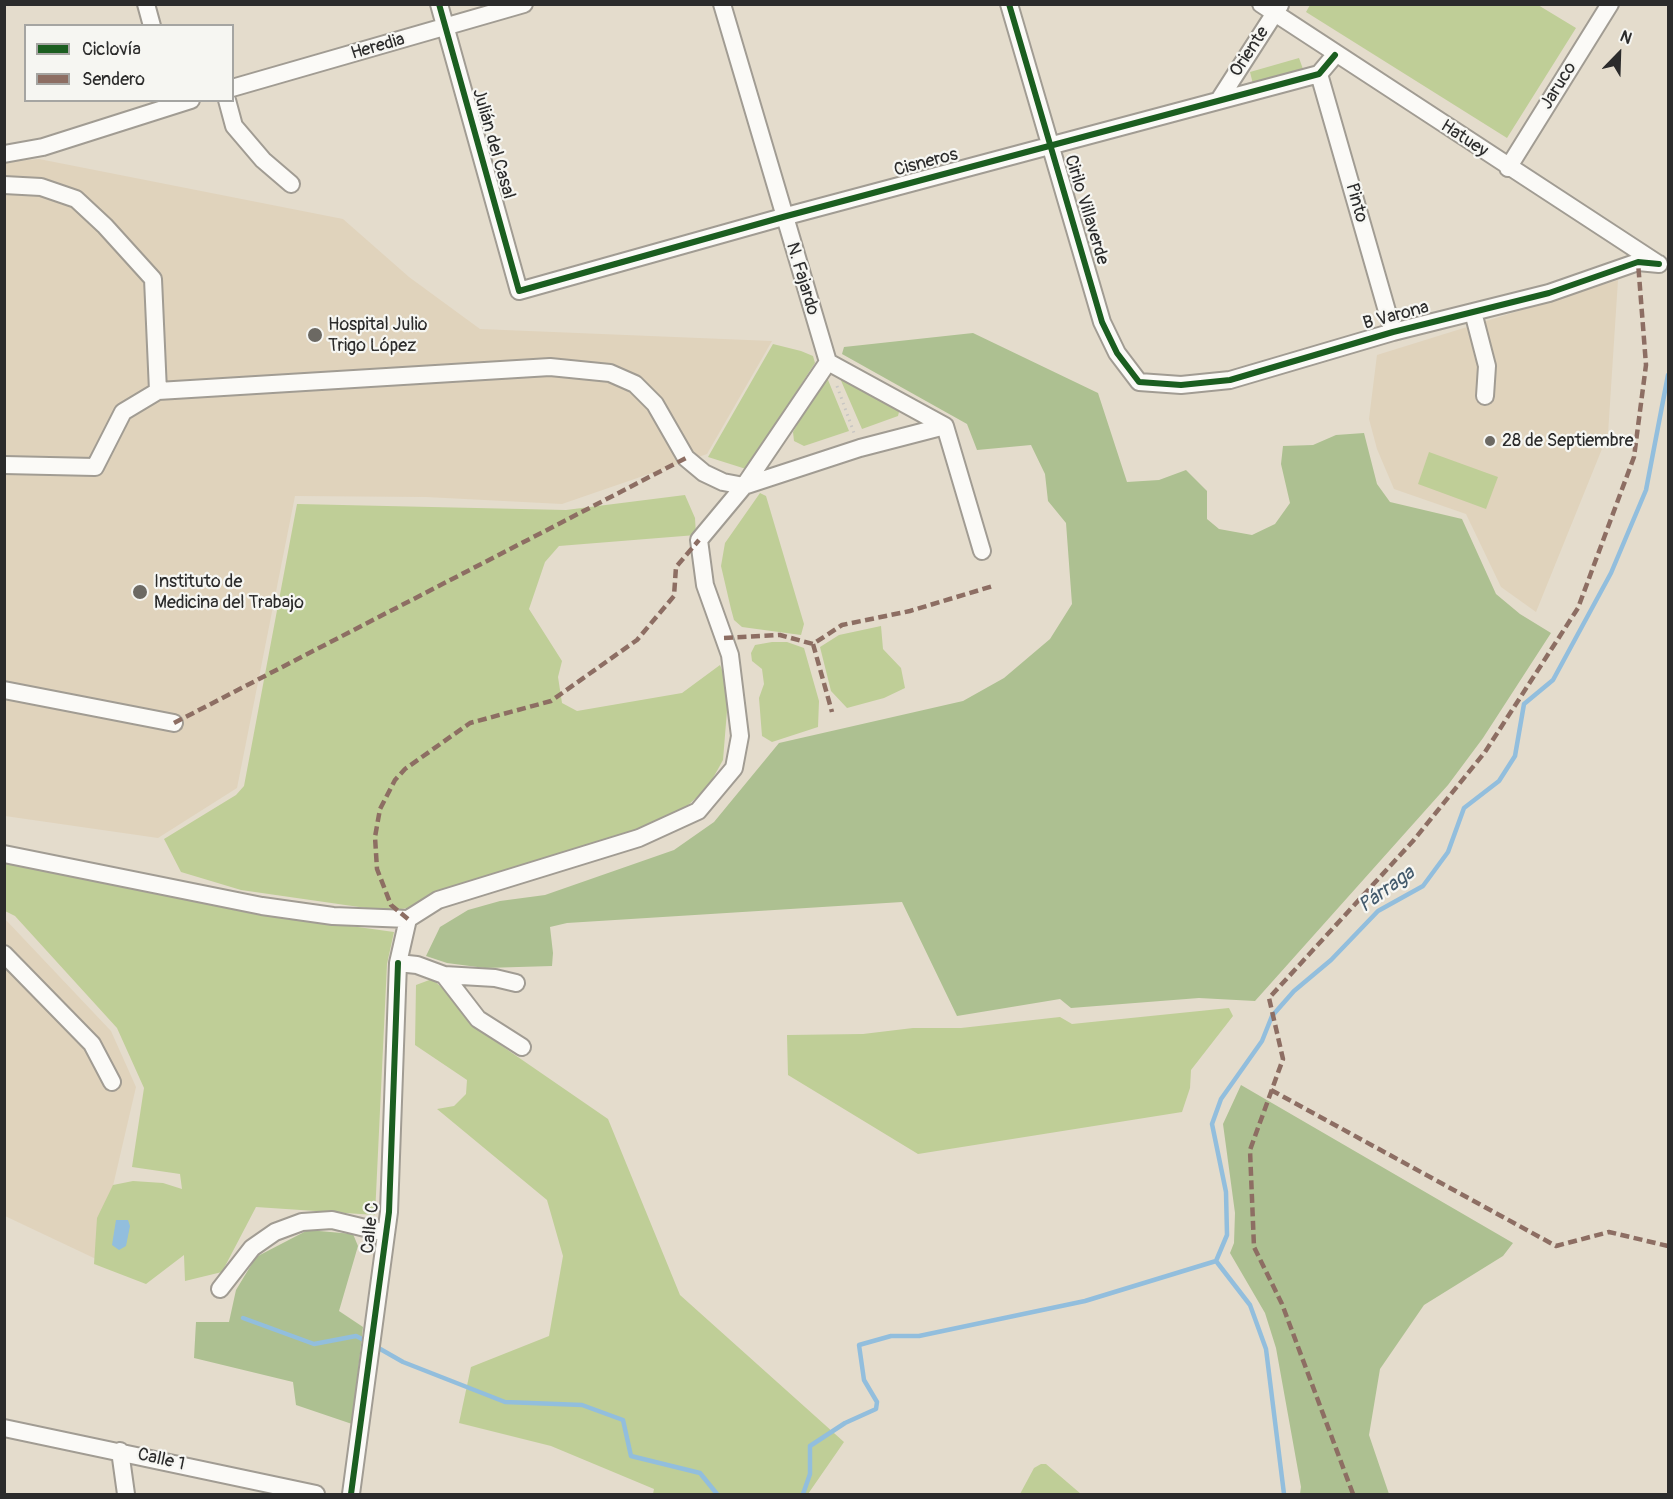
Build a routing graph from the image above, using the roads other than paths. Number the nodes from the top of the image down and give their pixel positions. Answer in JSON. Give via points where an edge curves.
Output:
{"nodes":[{"id":1,"x":146,"y":4,"type":"edge"},
{"id":2,"x":439,"y":4,"type":"edge"},
{"id":3,"x":524,"y":4,"type":"edge"},
{"id":4,"x":722,"y":4,"type":"edge"},
{"id":5,"x":1010,"y":4,"type":"edge"},
{"id":6,"x":1610,"y":4,"type":"edge"},
{"id":7,"x":1272,"y":7,"type":"edge"},
{"id":8,"x":151,"y":24,"type":"edge"},
{"id":9,"x":446,"y":28,"type":"junction"},
{"id":10,"x":1335,"y":55,"type":"junction"},
{"id":11,"x":1319,"y":74,"type":"junction"},
{"id":12,"x":234,"y":87,"type":"edge"},
{"id":13,"x":1219,"y":100,"type":"junction"},
{"id":14,"x":180,"y":102,"type":"edge"},
{"id":15,"x":227,"y":102,"type":"edge"},
{"id":16,"x":1051,"y":145,"type":"junction"},
{"id":17,"x":4,"y":154,"type":"edge"},
{"id":18,"x":1508,"y":168,"type":"junction"},
{"id":19,"x":291,"y":184,"type":"dead end"},
{"id":20,"x":4,"y":185,"type":"edge"},
{"id":21,"x":783,"y":217,"type":"junction"},
{"id":22,"x":1664,"y":267,"type":"edge"},
{"id":23,"x":519,"y":291,"type":"joint"},
{"id":24,"x":1473,"y":312,"type":"junction"},
{"id":25,"x":1393,"y":332,"type":"junction"},
{"id":26,"x":828,"y":362,"type":"junction"},
{"id":27,"x":1139,"y":382,"type":"joint"},
{"id":28,"x":158,"y":391,"type":"junction"},
{"id":29,"x":1485,"y":396,"type":"dead end"},
{"id":30,"x":945,"y":426,"type":"junction"},
{"id":31,"x":4,"y":465,"type":"edge"},
{"id":32,"x":744,"y":486,"type":"junction"},
{"id":33,"x":982,"y":551,"type":"dead end"},
{"id":34,"x":4,"y":690,"type":"edge"},
{"id":35,"x":174,"y":723,"type":"dead end"},
{"id":36,"x":4,"y":854,"type":"edge"},
{"id":37,"x":408,"y":919,"type":"junction"},
{"id":38,"x":4,"y":954,"type":"edge"},
{"id":39,"x":398,"y":963,"type":"junction"},
{"id":40,"x":444,"y":975,"type":"junction"},
{"id":41,"x":516,"y":983,"type":"dead end"},
{"id":42,"x":522,"y":1047,"type":"dead end"},
{"id":43,"x":112,"y":1082,"type":"dead end"},
{"id":44,"x":386,"y":1233,"type":"junction"},
{"id":45,"x":220,"y":1289,"type":"dead end"},
{"id":46,"x":4,"y":1428,"type":"edge"},
{"id":47,"x":120,"y":1450,"type":"junction"},
{"id":48,"x":126,"y":1494,"type":"edge"},
{"id":49,"x":316,"y":1494,"type":"edge"},
{"id":50,"x":351,"y":1494,"type":"edge"}],
"edges":[{"from":1,"to":8,"type":"street"},
{"from":2,"to":9,"type":"street","name":"Julián del Casal"},
{"from":3,"to":9,"type":"street","name":"Heredia"},
{"from":4,"to":21,"type":"street","name":"N. Fajardo"},
{"from":5,"to":16,"type":"street","name":"Cirilo Villaverde"},
{"from":6,"to":18,"type":"street","name":"Jaruco"},
{"from":7,"to":10,"type":"street","name":"Hatuey"},
{"from":7,"to":13,"type":"street","name":"Oriente"},
{"from":9,"to":12,"type":"street","name":"Heredia"},
{"from":9,"to":23,"type":"street","name":"Julián del Casal"},
{"from":10,"to":11,"type":"street"},
{"from":10,"to":18,"type":"street","name":"Hatuey"},
{"from":11,"to":13,"type":"street","name":"Cisneros"},
{"from":11,"to":25,"type":"street","name":"Pinto"},
{"from":13,"to":16,"type":"street","name":"Cisneros"},
{"from":14,"to":17,"type":"street","via":[[43,147]]},
{"from":15,"to":19,"type":"street","via":[[234,126]]},
{"from":16,"to":21,"type":"street","name":"Cisneros"},
{"from":16,"to":27,"type":"street","name":"Cirilo Villaverde","via":[[1102,322],[1117,353]]},
{"from":18,"to":22,"type":"street","name":"Hatuey"},
{"from":20,"to":28,"type":"street","via":[[41,187],[76,199],[153,279]]},
{"from":21,"to":23,"type":"street","name":"Cisneros"},
{"from":21,"to":26,"type":"street","name":"N. Fajardo"},
{"from":22,"to":24,"type":"street","name":"B Varona","via":[[1638,262],[1549,293]]},
{"from":24,"to":25,"type":"street","name":"B Varona"},
{"from":24,"to":29,"type":"street","via":[[1487,366]]},
{"from":25,"to":27,"type":"street","name":"B Varona","via":[[1230,380],[1181,385]]},
{"from":26,"to":30,"type":"street"},
{"from":26,"to":32,"type":"street"},
{"from":28,"to":31,"type":"street","via":[[123,412],[95,467]]},
{"from":28,"to":32,"type":"street","via":[[550,367],[610,373],[635,384],[655,404],[686,458],[704,473]]},
{"from":30,"to":32,"type":"street","via":[[860,448]]},
{"from":30,"to":33,"type":"street"},
{"from":32,"to":37,"type":"street","via":[[699,540],[705,585],[730,655],[737,698],[740,736],[734,768],[698,811],[639,838],[438,900]]},
{"from":34,"to":35,"type":"street"},
{"from":36,"to":37,"type":"street","via":[[262,906],[344,917]]},
{"from":37,"to":39,"type":"street","name":"Calle C"},
{"from":38,"to":43,"type":"street","via":[[92,1044]]},
{"from":39,"to":40,"type":"street"},
{"from":39,"to":44,"type":"street","name":"Calle C"},
{"from":40,"to":41,"type":"street"},
{"from":40,"to":42,"type":"street","via":[[478,1019]]},
{"from":44,"to":45,"type":"street","via":[[332,1220],[302,1222],[275,1232],[252,1248]]},
{"from":44,"to":50,"type":"street","name":"Calle C"},
{"from":46,"to":47,"type":"street","name":"Calle 1"},
{"from":47,"to":48,"type":"street"},
{"from":47,"to":49,"type":"street","name":"Calle 1"}]}
